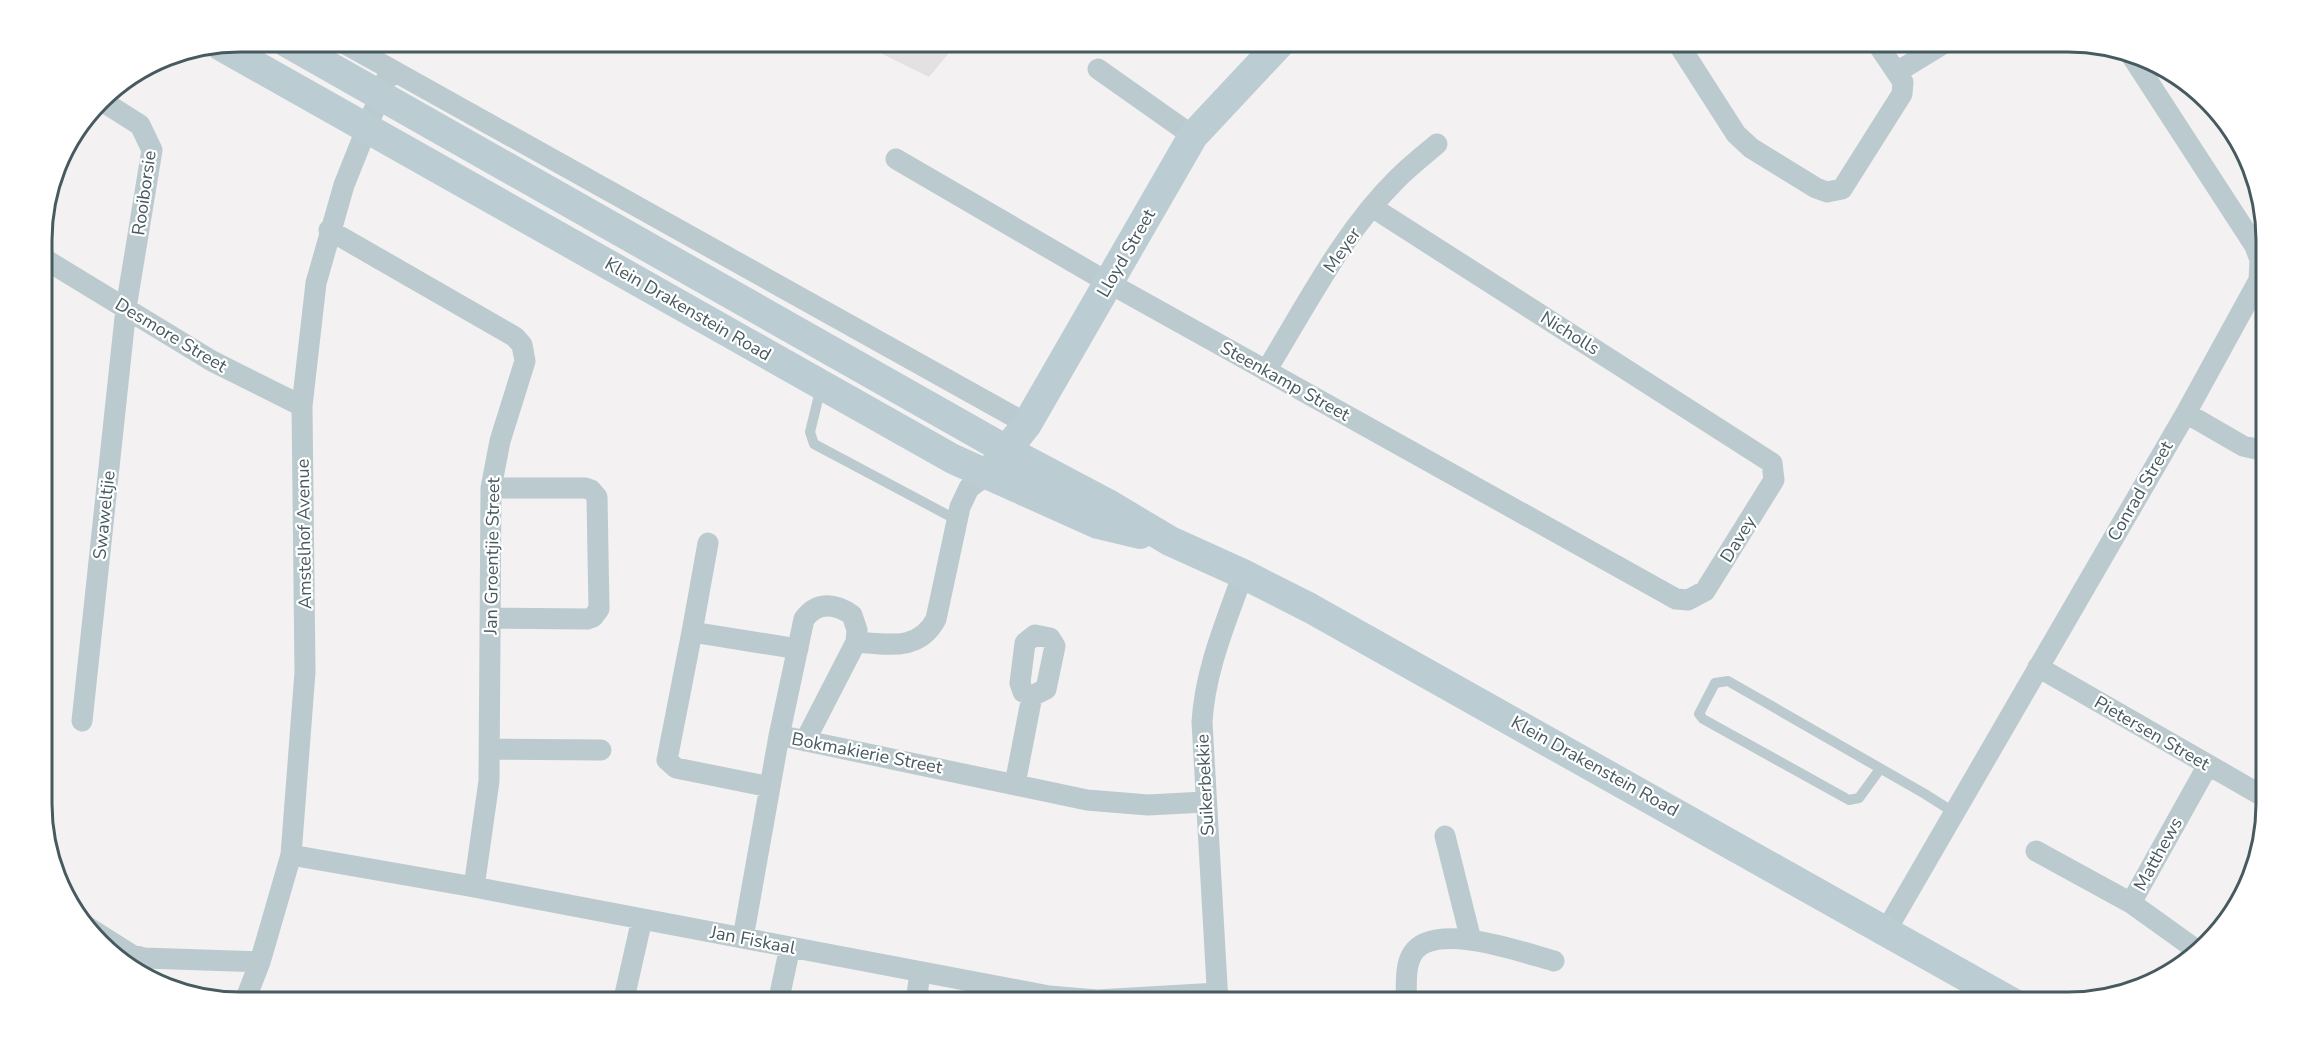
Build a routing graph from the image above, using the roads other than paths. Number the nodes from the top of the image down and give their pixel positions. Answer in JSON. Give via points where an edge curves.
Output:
{"nodes":[{"id":1,"x":1271,"y":52,"type":"edge"},
{"id":2,"x":1684,"y":52,"type":"edge"},
{"id":3,"x":1883,"y":52,"type":"edge"},
{"id":4,"x":1933,"y":52,"type":"edge"},
{"id":5,"x":234,"y":53,"type":"edge"},
{"id":6,"x":312,"y":53,"type":"edge"},
{"id":7,"x":353,"y":53,"type":"edge"},
{"id":8,"x":2139,"y":67,"type":"edge"},
{"id":9,"x":1098,"y":69,"type":"dead end"},
{"id":10,"x":1900,"y":77,"type":"junction"},
{"id":11,"x":384,"y":83,"type":"junction"},
{"id":12,"x":110,"y":106,"type":"edge"},
{"id":13,"x":366,"y":126,"type":"junction"},
{"id":14,"x":1192,"y":136,"type":"junction"},
{"id":15,"x":1437,"y":144,"type":"dead end"},
{"id":16,"x":896,"y":159,"type":"dead end"},
{"id":17,"x":1372,"y":207,"type":"junction"},
{"id":18,"x":329,"y":230,"type":"junction"},
{"id":19,"x":2256,"y":249,"type":"edge"},
{"id":20,"x":53,"y":265,"type":"edge"},
{"id":21,"x":1109,"y":283,"type":"junction"},
{"id":22,"x":2256,"y":285,"type":"edge"},
{"id":23,"x":126,"y":308,"type":"junction"},
{"id":24,"x":1266,"y":371,"type":"junction"},
{"id":25,"x":821,"y":385,"type":"junction"},
{"id":26,"x":302,"y":406,"type":"junction"},
{"id":27,"x":2186,"y":413,"type":"junction"},
{"id":28,"x":1027,"y":424,"type":"junction"},
{"id":29,"x":2256,"y":449,"type":"edge"},
{"id":30,"x":1008,"y":451,"type":"junction"},
{"id":31,"x":1767,"y":458,"type":"joint"},
{"id":32,"x":985,"y":476,"type":"junction"},
{"id":33,"x":491,"y":488,"type":"junction"},
{"id":34,"x":957,"y":520,"type":"junction"},
{"id":35,"x":1170,"y":542,"type":"junction"},
{"id":36,"x":708,"y":543,"type":"dead end"},
{"id":37,"x":1243,"y":574,"type":"junction"},
{"id":38,"x":1676,"y":598,"type":"joint"},
{"id":39,"x":490,"y":618,"type":"junction"},
{"id":40,"x":692,"y":633,"type":"junction"},
{"id":41,"x":856,"y":642,"type":"junction"},
{"id":42,"x":798,"y":649,"type":"junction"},
{"id":43,"x":2038,"y":667,"type":"junction"},
{"id":44,"x":1032,"y":696,"type":"dead end"},
{"id":45,"x":82,"y":721,"type":"dead end"},
{"id":46,"x":779,"y":736,"type":"junction"},
{"id":47,"x":805,"y":741,"type":"junction"},
{"id":48,"x":489,"y":749,"type":"junction"},
{"id":49,"x":601,"y":750,"type":"dead end"},
{"id":50,"x":2208,"y":765,"type":"junction"},
{"id":51,"x":1880,"y":769,"type":"junction"},
{"id":52,"x":1015,"y":784,"type":"junction"},
{"id":53,"x":770,"y":787,"type":"junction"},
{"id":54,"x":2256,"y":792,"type":"edge"},
{"id":55,"x":1205,"y":802,"type":"junction"},
{"id":56,"x":1955,"y":813,"type":"junction"},
{"id":57,"x":1445,"y":836,"type":"dead end"},
{"id":58,"x":2036,"y":851,"type":"dead end"},
{"id":59,"x":291,"y":855,"type":"junction"},
{"id":60,"x":474,"y":886,"type":"junction"},
{"id":61,"x":2131,"y":903,"type":"junction"},
{"id":62,"x":642,"y":919,"type":"junction"},
{"id":63,"x":1887,"y":929,"type":"junction"},
{"id":64,"x":743,"y":938,"type":"junction"},
{"id":65,"x":1471,"y":940,"type":"junction"},
{"id":66,"x":118,"y":946,"type":"edge"},
{"id":67,"x":2191,"y":946,"type":"edge"},
{"id":68,"x":790,"y":947,"type":"junction"},
{"id":69,"x":1554,"y":961,"type":"dead end"},
{"id":70,"x":260,"y":962,"type":"junction"},
{"id":71,"x":920,"y":972,"type":"junction"},
{"id":72,"x":248,"y":992,"type":"edge"},
{"id":73,"x":625,"y":992,"type":"edge"},
{"id":74,"x":780,"y":992,"type":"edge"},
{"id":75,"x":917,"y":992,"type":"edge"},
{"id":76,"x":1038,"y":992,"type":"edge"},
{"id":77,"x":1218,"y":992,"type":"edge"},
{"id":78,"x":1407,"y":992,"type":"edge"},
{"id":79,"x":1994,"y":992,"type":"edge"}],
"edges":[{"from":1,"to":14,"type":"main road","name":"Lloyd Street"},
{"from":2,"to":10,"type":"street","via":[[1736,134],[1751,148],[1827,192],[1842,189],[1900,99]]},
{"from":3,"to":10,"type":"street"},
{"from":4,"to":10,"type":"street"},
{"from":5,"to":13,"type":"main road","name":"Klein Drakenstein Road"},
{"from":6,"to":11,"type":"main road","name":"Klein Drakenstein Road"},
{"from":7,"to":11,"type":"street"},
{"from":8,"to":19,"type":"street","name":"Conrad Street"},
{"from":9,"to":14,"type":"street"},
{"from":11,"to":13,"type":"street","name":"Amstelhof Avenue"},
{"from":11,"to":28,"type":"street"},
{"from":11,"to":30,"type":"main road","name":"Klein Drakenstein Road"},
{"from":12,"to":23,"type":"street","name":"Rooiborsie","via":[[140,125],[152,150]]},
{"from":13,"to":18,"type":"street","name":"Amstelhof Avenue"},
{"from":13,"to":25,"type":"main road","name":"Klein Drakenstein Road"},
{"from":14,"to":21,"type":"main road","name":"Lloyd Street"},
{"from":15,"to":17,"type":"street","name":"Meyer"},
{"from":16,"to":21,"type":"street","name":"Steenkamp Street"},
{"from":17,"to":24,"type":"street","name":"Meyer"},
{"from":17,"to":31,"type":"street","name":"Nicholls"},
{"from":18,"to":26,"type":"street","name":"Amstelhof Avenue","via":[[316,283]]},
{"from":18,"to":33,"type":"street","name":"Jan Groentjie Street","via":[[515,337],[522,345],[525,361],[500,441]]},
{"from":20,"to":23,"type":"street","name":"Desmore Street"},
{"from":21,"to":24,"type":"street","name":"Steenkamp Street"},
{"from":21,"to":28,"type":"main road","name":"Lloyd Street"},
{"from":22,"to":27,"type":"street","name":"Conrad Street"},
{"from":23,"to":26,"type":"street","name":"Desmore Street","via":[[212,361]]},
{"from":23,"to":45,"type":"street","name":"Swaweltjie"},
{"from":24,"to":38,"type":"street","name":"Steenkamp Street"},
{"from":25,"to":32,"type":"main road","name":"Klein Drakenstein Road"},
{"from":25,"to":34,"type":"lane","via":[[810,432],[814,444]]},
{"from":26,"to":59,"type":"street","name":"Amstelhof Avenue","via":[[305,672]]},
{"from":27,"to":29,"type":"street","via":[[2243,446]]},
{"from":27,"to":43,"type":"street","name":"Conrad Street"},
{"from":28,"to":30,"type":"main road","name":"Lloyd Street"},
{"from":30,"to":32,"type":"main road","name":"Lloyd Street"},
{"from":30,"to":35,"type":"main road","name":"Klein Drakenstein Road"},
{"from":31,"to":38,"type":"street","name":"Davey","via":[[1775,468],[1774,480],[1705,591],[1688,600]]},
{"from":32,"to":34,"type":"street","via":[[969,488]]},
{"from":32,"to":35,"type":"main road","name":"Klein Drakenstein Road","via":[[1098,524]]},
{"from":33,"to":39,"type":"street","name":"Jan Groentjie Street"},
{"from":33,"to":39,"type":"street","via":[[585,488],[595,492],[599,609],[587,619]]},
{"from":34,"to":41,"type":"street","via":[[936,620],[930,631],[913,642]]},
{"from":35,"to":37,"type":"main road","name":"Klein Drakenstein Road"},
{"from":36,"to":40,"type":"street"},
{"from":37,"to":55,"type":"street","name":"Suikerbekkie","via":[[1204,695]]},
{"from":37,"to":63,"type":"main road","name":"Klein Drakenstein Road"},
{"from":39,"to":48,"type":"street","name":"Jan Groentjie Street"},
{"from":40,"to":42,"type":"street"},
{"from":40,"to":53,"type":"street","via":[[668,760],[676,768]]},
{"from":41,"to":42,"type":"street","via":[[852,615],[833,605],[822,606],[810,610],[804,619]]},
{"from":41,"to":47,"type":"street"},
{"from":42,"to":46,"type":"street"},
{"from":43,"to":50,"type":"street","name":"Pietersen Street"},
{"from":43,"to":56,"type":"street","name":"Conrad Street"},
{"from":44,"to":52,"type":"street"},
{"from":46,"to":47,"type":"street","name":"Bokmakierie Street"},
{"from":46,"to":53,"type":"street","name":"Bokmakierie Street"},
{"from":47,"to":52,"type":"street","name":"Bokmakierie Street"},
{"from":48,"to":49,"type":"street"},
{"from":48,"to":60,"type":"street","name":"Jan Groentjie Street","via":[[489,781]]},
{"from":50,"to":54,"type":"street","name":"Pietersen Street"},
{"from":50,"to":61,"type":"street","name":"Matthews"},
{"from":51,"to":51,"type":"lane","via":[[1859,798],[1849,800],[1699,714],[1714,683],[1728,681]]},
{"from":51,"to":56,"type":"lane"},
{"from":52,"to":55,"type":"street","name":"Bokmakierie Street","via":[[1113,803]]},
{"from":53,"to":64,"type":"street","name":"Bokmakierie Street"},
{"from":55,"to":77,"type":"street","name":"Suikerbekkie"},
{"from":56,"to":63,"type":"street","name":"Conrad Street"},
{"from":57,"to":65,"type":"street"},
{"from":58,"to":61,"type":"street"},
{"from":59,"to":60,"type":"street","name":"Jan Fiskaal"},
{"from":59,"to":70,"type":"street","name":"Amstelhof Avenue"},
{"from":60,"to":62,"type":"street","name":"Jan Fiskaal"},
{"from":61,"to":67,"type":"street","name":"Matthews"},
{"from":62,"to":64,"type":"street","name":"Jan Fiskaal"},
{"from":62,"to":73,"type":"street"},
{"from":63,"to":79,"type":"main road","name":"Klein Drakenstein Road"},
{"from":64,"to":68,"type":"street","name":"Jan Fiskaal"},
{"from":65,"to":69,"type":"street"},
{"from":65,"to":78,"type":"street","via":[[1428,941],[1419,946],[1412,954]]},
{"from":66,"to":70,"type":"street","via":[[144,958]]},
{"from":68,"to":71,"type":"street","name":"Jan Fiskaal"},
{"from":68,"to":74,"type":"street"},
{"from":70,"to":72,"type":"street","name":"Amstelhof Avenue"},
{"from":71,"to":75,"type":"street"},
{"from":71,"to":76,"type":"street","name":"Jan Fiskaal"}]}
